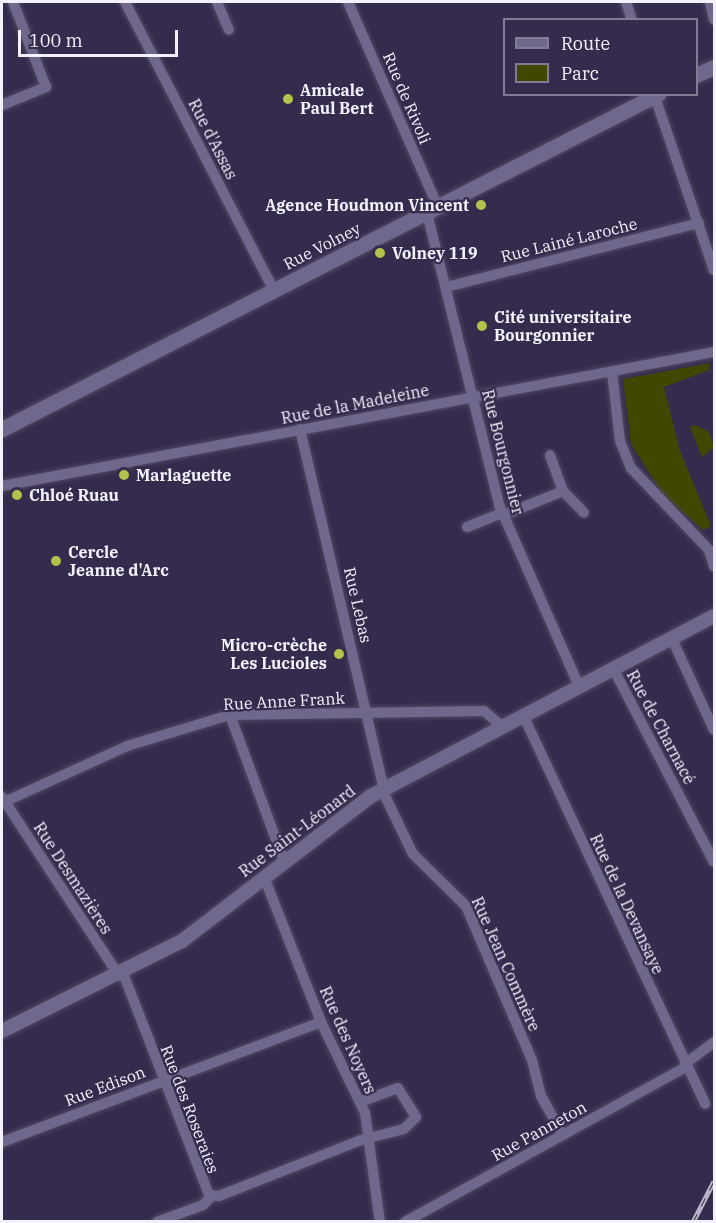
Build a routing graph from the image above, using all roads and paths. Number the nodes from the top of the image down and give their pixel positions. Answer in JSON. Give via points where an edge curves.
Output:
{"nodes":[{"id":1,"x":13,"y":2,"type":"edge"},
{"id":2,"x":125,"y":2,"type":"edge"},
{"id":3,"x":217,"y":2,"type":"edge"},
{"id":4,"x":348,"y":2,"type":"edge"},
{"id":5,"x":626,"y":2,"type":"edge"},
{"id":6,"x":710,"y":2,"type":"edge"},
{"id":7,"x":631,"y":18,"type":"edge"},
{"id":8,"x":714,"y":20,"type":"edge"},
{"id":9,"x":230,"y":30,"type":"dead end"},
{"id":10,"x":714,"y":67,"type":"edge"},
{"id":11,"x":698,"y":74,"type":"edge"},
{"id":12,"x":653,"y":96,"type":"edge"},
{"id":13,"x":655,"y":96,"type":"edge"},
{"id":14,"x":2,"y":105,"type":"edge"},
{"id":15,"x":432,"y":210,"type":"junction"},
{"id":16,"x":699,"y":223,"type":"junction"},
{"id":17,"x":714,"y":270,"type":"edge"},
{"id":18,"x":446,"y":287,"type":"junction"},
{"id":19,"x":274,"y":291,"type":"junction"},
{"id":20,"x":714,"y":352,"type":"edge"},
{"id":21,"x":612,"y":372,"type":"junction"},
{"id":22,"x":473,"y":397,"type":"junction"},
{"id":23,"x":3,"y":426,"type":"edge"},
{"id":24,"x":300,"y":429,"type":"junction"},
{"id":25,"x":550,"y":455,"type":"dead end"},
{"id":26,"x":2,"y":486,"type":"edge"},
{"id":27,"x":563,"y":491,"type":"junction"},
{"id":28,"x":506,"y":513,"type":"junction"},
{"id":29,"x":584,"y":513,"type":"dead end"},
{"id":30,"x":466,"y":527,"type":"dead end"},
{"id":31,"x":714,"y":566,"type":"edge"},
{"id":32,"x":714,"y":616,"type":"edge"},
{"id":33,"x":672,"y":639,"type":"junction"},
{"id":34,"x":614,"y":670,"type":"junction"},
{"id":35,"x":580,"y":688,"type":"junction"},
{"id":36,"x":368,"y":712,"type":"junction"},
{"id":37,"x":230,"y":715,"type":"junction"},
{"id":38,"x":524,"y":717,"type":"junction"},
{"id":39,"x":503,"y":727,"type":"junction"},
{"id":40,"x":714,"y":730,"type":"edge"},
{"id":41,"x":384,"y":789,"type":"junction"},
{"id":42,"x":2,"y":800,"type":"edge"},
{"id":43,"x":284,"y":861,"type":"junction"},
{"id":44,"x":714,"y":862,"type":"edge"},
{"id":45,"x":264,"y":877,"type":"junction"},
{"id":46,"x":121,"y":974,"type":"junction"},
{"id":47,"x":321,"y":1022,"type":"junction"},
{"id":48,"x":2,"y":1031,"type":"edge"},
{"id":49,"x":714,"y":1042,"type":"edge"},
{"id":50,"x":686,"y":1065,"type":"junction"},
{"id":51,"x":163,"y":1080,"type":"junction"},
{"id":52,"x":360,"y":1102,"type":"junction"},
{"id":53,"x":705,"y":1104,"type":"dead end"},
{"id":54,"x":563,"y":1135,"type":"junction"},
{"id":55,"x":369,"y":1137,"type":"junction"},
{"id":56,"x":2,"y":1142,"type":"edge"},
{"id":57,"x":212,"y":1196,"type":"junction"},
{"id":58,"x":157,"y":1221,"type":"edge"},
{"id":59,"x":380,"y":1221,"type":"edge"},
{"id":60,"x":405,"y":1221,"type":"edge"}],
"edges":[{"from":1,"to":14,"type":"street","via":[[46,87]]},
{"from":2,"to":19,"type":"street","name":"Rue d'Assas"},
{"from":3,"to":9,"type":"street"},
{"from":4,"to":15,"type":"street","name":"Rue de Rivoli"},
{"from":5,"to":7,"type":"street"},
{"from":6,"to":8,"type":"street"},
{"from":10,"to":11,"type":"main road"},
{"from":12,"to":15,"type":"main road","name":"Rue Volney"},
{"from":13,"to":16,"type":"street"},
{"from":15,"to":18,"type":"street","name":"Rue Bourgonnier"},
{"from":15,"to":19,"type":"main road","name":"Rue Volney"},
{"from":16,"to":17,"type":"street"},
{"from":16,"to":18,"type":"street","name":"Rue Lainé Laroche"},
{"from":18,"to":22,"type":"street","name":"Rue Bourgonnier"},
{"from":19,"to":23,"type":"main road","name":"Rue Volney"},
{"from":20,"to":21,"type":"street","name":"Rue de la Madeleine"},
{"from":21,"to":22,"type":"street","name":"Rue de la Madeleine"},
{"from":21,"to":31,"type":"street","via":[[620,441],[631,468],[709,550]]},
{"from":22,"to":24,"type":"street","name":"Rue de la Madeleine"},
{"from":22,"to":28,"type":"street","name":"Rue Bourgonnier"},
{"from":24,"to":26,"type":"street","name":"Rue de la Madeleine"},
{"from":24,"to":36,"type":"street","name":"Rue Lebas"},
{"from":25,"to":27,"type":"street"},
{"from":27,"to":28,"type":"street"},
{"from":27,"to":29,"type":"street"},
{"from":28,"to":30,"type":"street"},
{"from":28,"to":35,"type":"street","name":"Rue Bourgonnier"},
{"from":32,"to":33,"type":"street","name":"Rue Saint-Léonard"},
{"from":33,"to":34,"type":"street","name":"Rue Saint-Léonard"},
{"from":33,"to":40,"type":"street"},
{"from":34,"to":35,"type":"street","name":"Rue Saint-Léonard"},
{"from":34,"to":44,"type":"street","name":"Rue de Charnacé"},
{"from":35,"to":38,"type":"street","name":"Rue Saint-Léonard"},
{"from":36,"to":37,"type":"street","name":"Rue Anne Frank"},
{"from":36,"to":39,"type":"street","name":"Rue Anne Frank","via":[[484,711]]},
{"from":36,"to":41,"type":"street","name":"Rue Lebas"},
{"from":37,"to":42,"type":"street","name":"Rue Anne Frank","via":[[127,746]]},
{"from":37,"to":43,"type":"street"},
{"from":38,"to":39,"type":"street","name":"Rue Saint-Léonard"},
{"from":38,"to":50,"type":"street","name":"Rue de la Devansaye"},
{"from":39,"to":41,"type":"street","name":"Rue Saint-Léonard"},
{"from":41,"to":43,"type":"street","name":"Rue Saint-Léonard"},
{"from":41,"to":54,"type":"street","name":"Rue Jean Commère","via":[[413,854],[466,906],[532,1060],[541,1096]]},
{"from":42,"to":46,"type":"street","name":"Rue Desmazières"},
{"from":43,"to":45,"type":"street","name":"Rue Saint-Léonard"},
{"from":45,"to":46,"type":"street","name":"Rue Saint-Léonard","via":[[182,941]]},
{"from":45,"to":47,"type":"street","name":"Rue des Noyers"},
{"from":46,"to":48,"type":"street","name":"Rue Saint-Léonard"},
{"from":46,"to":51,"type":"street","name":"Rue des Roseraies"},
{"from":47,"to":51,"type":"street","name":"Rue Edison"},
{"from":47,"to":52,"type":"street","name":"Rue des Noyers"},
{"from":49,"to":50,"type":"street","name":"Rue Panneton"},
{"from":50,"to":53,"type":"street","name":"Rue de la Devansaye"},
{"from":50,"to":54,"type":"street","name":"Rue Panneton"},
{"from":51,"to":56,"type":"street","name":"Rue Edison"},
{"from":51,"to":57,"type":"street","name":"Rue des Roseraies"},
{"from":52,"to":55,"type":"street","name":"Rue des Noyers"},
{"from":52,"to":55,"type":"street","name":"Rue des Roseraies","via":[[398,1088],[415,1112],[410,1126]]},
{"from":54,"to":60,"type":"street","name":"Rue Panneton"},
{"from":55,"to":57,"type":"street","name":"Rue des Roseraies"},
{"from":55,"to":59,"type":"street","name":"Rue des Noyers"},
{"from":57,"to":58,"type":"street","via":[[203,1205]]}]}
